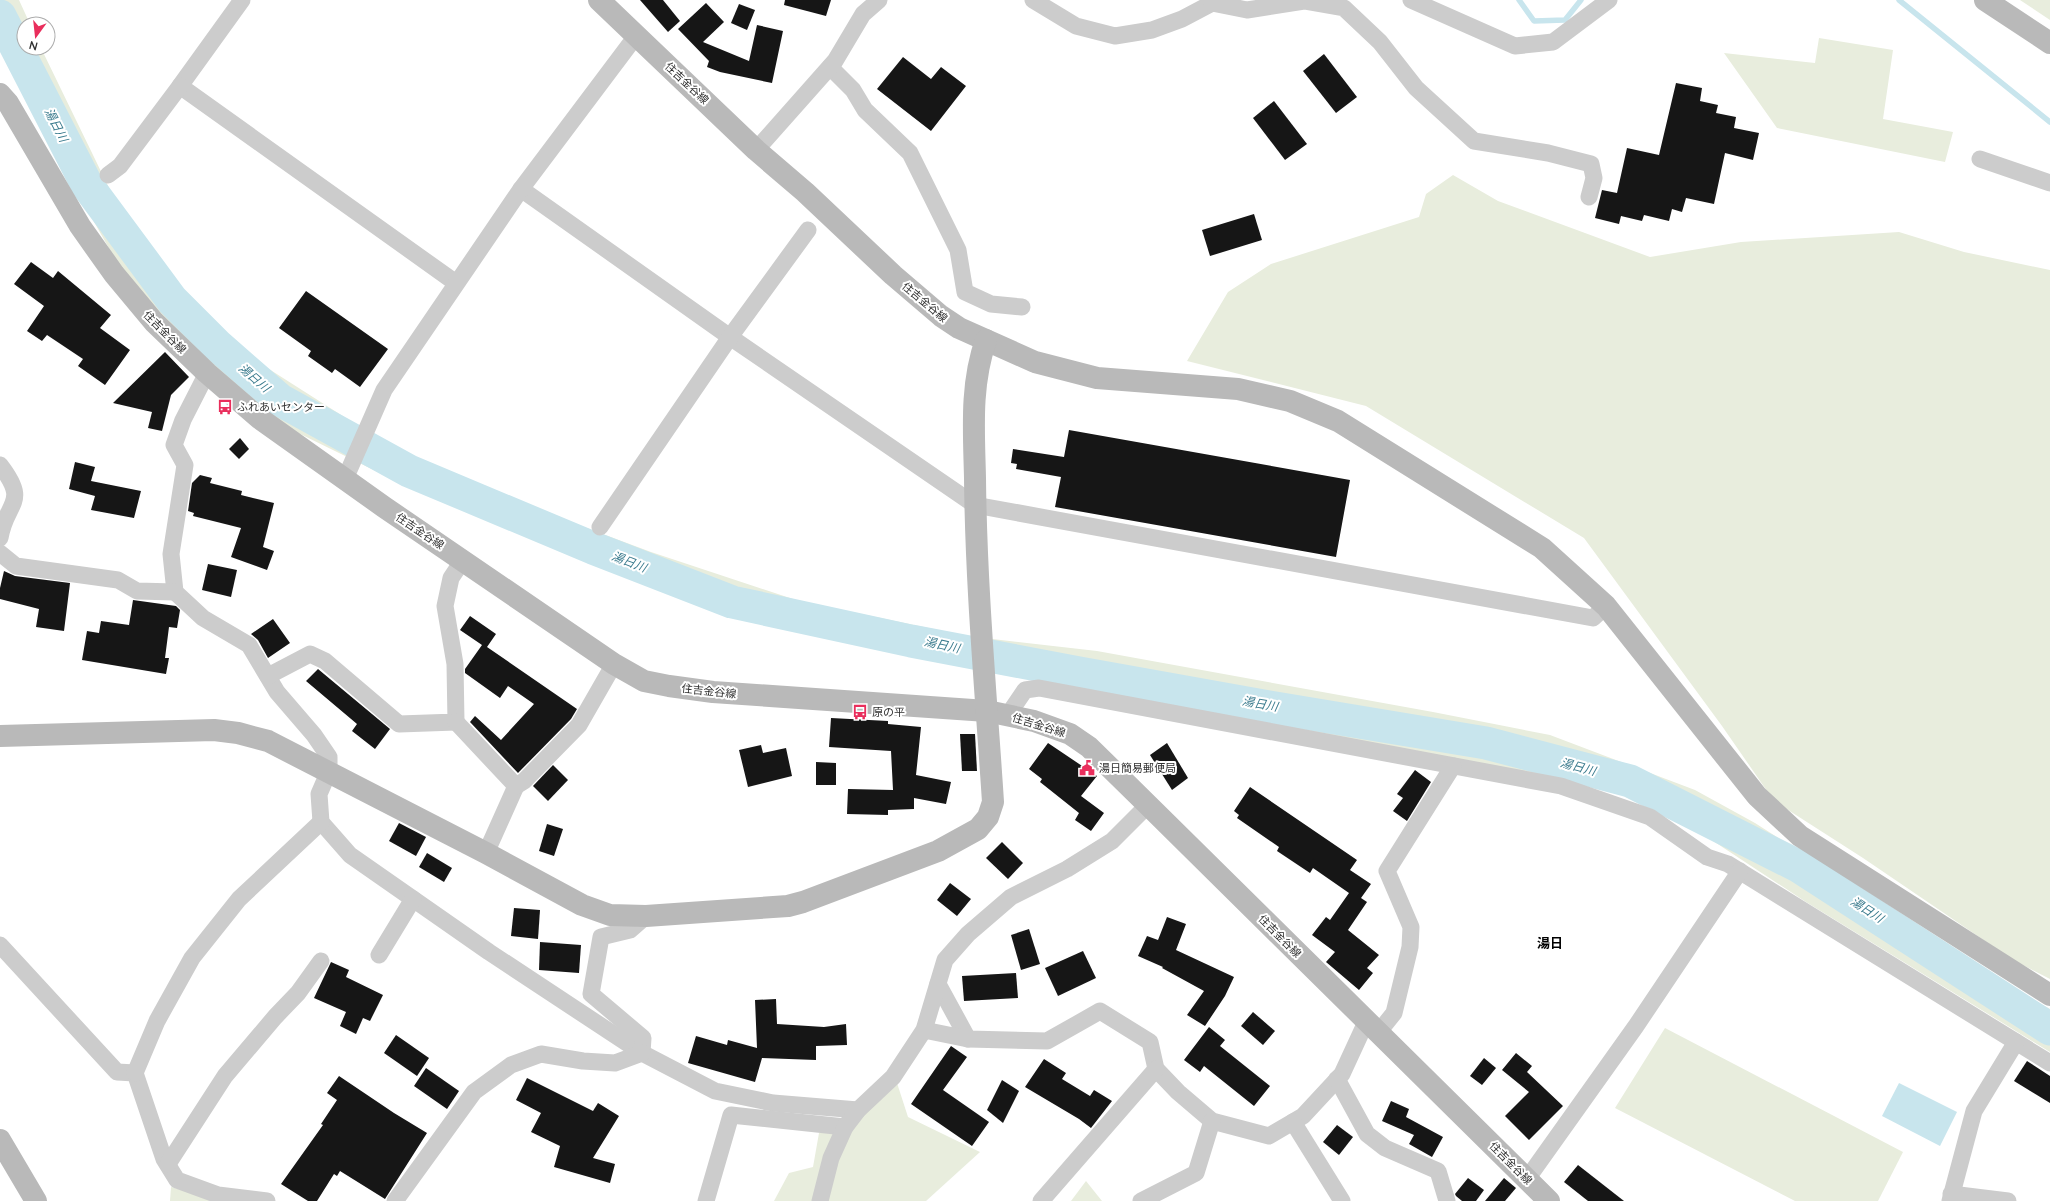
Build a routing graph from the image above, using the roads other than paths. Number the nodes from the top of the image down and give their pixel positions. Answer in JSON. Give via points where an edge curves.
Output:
{"nodes":[{"id":1,"x":242,"y":0,"type":"edge"},
{"id":2,"x":599,"y":0,"type":"edge"},
{"id":3,"x":879,"y":0,"type":"edge"},
{"id":4,"x":1033,"y":0,"type":"edge"},
{"id":5,"x":1411,"y":0,"type":"edge"},
{"id":6,"x":1609,"y":0,"type":"edge"},
{"id":7,"x":1985,"y":0,"type":"edge"},
{"id":8,"x":1215,"y":2,"type":"edge"},
{"id":9,"x":636,"y":36,"type":"junction"},
{"id":10,"x":2050,"y":43,"type":"edge"},
{"id":11,"x":830,"y":67,"type":"junction"},
{"id":12,"x":180,"y":86,"type":"junction"},
{"id":13,"x":3,"y":105,"type":"edge"},
{"id":14,"x":756,"y":150,"type":"junction"},
{"id":15,"x":1980,"y":159,"type":"dead end"},
{"id":16,"x":108,"y":175,"type":"dead end"},
{"id":17,"x":2050,"y":183,"type":"edge"},
{"id":18,"x":522,"y":189,"type":"junction"},
{"id":19,"x":1589,"y":196,"type":"dead end"},
{"id":20,"x":808,"y":230,"type":"dead end"},
{"id":21,"x":456,"y":283,"type":"junction"},
{"id":22,"x":1022,"y":307,"type":"dead end"},
{"id":23,"x":730,"y":337,"type":"junction"},
{"id":24,"x":986,"y":340,"type":"junction"},
{"id":25,"x":207,"y":373,"type":"junction"},
{"id":26,"x":0,"y":465,"type":"edge"},
{"id":27,"x":349,"y":470,"type":"junction"},
{"id":28,"x":975,"y":505,"type":"junction"},
{"id":29,"x":600,"y":527,"type":"dead end"},
{"id":30,"x":0,"y":538,"type":"edge"},
{"id":31,"x":0,"y":553,"type":"edge"},
{"id":32,"x":463,"y":560,"type":"junction"},
{"id":33,"x":175,"y":592,"type":"junction"},
{"id":34,"x":1606,"y":606,"type":"junction"},
{"id":35,"x":614,"y":664,"type":"junction"},
{"id":36,"x":268,"y":676,"type":"junction"},
{"id":37,"x":987,"y":711,"type":"junction"},
{"id":38,"x":1008,"y":715,"type":"junction"},
{"id":39,"x":456,"y":722,"type":"junction"},
{"id":40,"x":0,"y":736,"type":"edge"},
{"id":41,"x":1453,"y":766,"type":"junction"},
{"id":42,"x":328,"y":771,"type":"junction"},
{"id":43,"x":516,"y":786,"type":"junction"},
{"id":44,"x":1148,"y":805,"type":"junction"},
{"id":45,"x":321,"y":822,"type":"junction"},
{"id":46,"x":486,"y":853,"type":"junction"},
{"id":47,"x":1740,"y":871,"type":"junction"},
{"id":48,"x":413,"y":899,"type":"junction"},
{"id":49,"x":646,"y":916,"type":"junction"},
{"id":50,"x":0,"y":945,"type":"edge"},
{"id":51,"x":379,"y":955,"type":"dead end"},
{"id":52,"x":321,"y":961,"type":"dead end"},
{"id":53,"x":938,"y":984,"type":"junction"},
{"id":54,"x":2050,"y":995,"type":"edge"},
{"id":55,"x":1372,"y":1027,"type":"junction"},
{"id":56,"x":924,"y":1030,"type":"junction"},
{"id":57,"x":968,"y":1039,"type":"junction"},
{"id":58,"x":2016,"y":1042,"type":"junction"},
{"id":59,"x":642,"y":1053,"type":"junction"},
{"id":60,"x":2050,"y":1063,"type":"edge"},
{"id":61,"x":1156,"y":1069,"type":"junction"},
{"id":62,"x":135,"y":1073,"type":"junction"},
{"id":63,"x":1337,"y":1079,"type":"junction"},
{"id":64,"x":858,"y":1110,"type":"junction"},
{"id":65,"x":1212,"y":1121,"type":"junction"},
{"id":66,"x":1293,"y":1122,"type":"junction"},
{"id":67,"x":845,"y":1127,"type":"junction"},
{"id":68,"x":0,"y":1140,"type":"edge"},
{"id":69,"x":168,"y":1164,"type":"junction"},
{"id":70,"x":1527,"y":1179,"type":"junction"},
{"id":71,"x":1950,"y":1198,"type":"edge"},
{"id":72,"x":36,"y":1201,"type":"edge"},
{"id":73,"x":267,"y":1201,"type":"edge"},
{"id":74,"x":395,"y":1201,"type":"edge"},
{"id":75,"x":706,"y":1201,"type":"edge"},
{"id":76,"x":820,"y":1201,"type":"edge"},
{"id":77,"x":1041,"y":1201,"type":"edge"},
{"id":78,"x":1142,"y":1201,"type":"edge"},
{"id":79,"x":1342,"y":1201,"type":"edge"},
{"id":80,"x":1447,"y":1201,"type":"edge"},
{"id":81,"x":1549,"y":1201,"type":"edge"},
{"id":82,"x":2008,"y":1201,"type":"edge"}],
"edges":[{"from":1,"to":12,"type":"street"},
{"from":2,"to":9,"type":"main road","name":"住吉金谷線"},
{"from":3,"to":11,"type":"street","via":[[863,14]]},
{"from":4,"to":8,"type":"street","via":[[1076,26],[1115,36],[1152,30],[1182,19]]},
{"from":5,"to":6,"type":"street","via":[[1515,46],[1553,42]]},
{"from":7,"to":10,"type":"main road"},
{"from":8,"to":19,"type":"street","via":[[1247,10],[1304,1],[1344,8],[1380,42],[1416,88],[1474,141],[1548,153],[1591,164],[1594,178]]},
{"from":9,"to":14,"type":"main road","name":"住吉金谷線"},
{"from":9,"to":18,"type":"street"},
{"from":11,"to":14,"type":"street"},
{"from":11,"to":22,"type":"street","via":[[853,90],[865,110],[910,153],[958,250],[965,292],[991,304]]},
{"from":12,"to":16,"type":"street","via":[[120,166]]},
{"from":12,"to":21,"type":"street"},
{"from":13,"to":25,"type":"main road","name":"住吉金谷線","via":[[80,226],[114,274],[154,322]]},
{"from":14,"to":24,"type":"main road","name":"住吉金谷線","via":[[941,316],[959,328]]},
{"from":15,"to":17,"type":"street"},
{"from":18,"to":21,"type":"street"},
{"from":18,"to":23,"type":"street"},
{"from":20,"to":23,"type":"street"},
{"from":21,"to":27,"type":"street","via":[[384,390]]},
{"from":23,"to":28,"type":"street"},
{"from":23,"to":29,"type":"street"},
{"from":24,"to":28,"type":"main road","via":[[979,364],[974,404]]},
{"from":24,"to":34,"type":"main road","name":"住吉金谷線","via":[[1035,362],[1097,378],[1238,389],[1290,401],[1338,421],[1542,548]]},
{"from":25,"to":27,"type":"main road","name":"住吉金谷線","via":[[260,418]]},
{"from":25,"to":33,"type":"street","via":[[174,445],[185,465],[171,554]]},
{"from":26,"to":30,"type":"street","via":[[12,480],[16,496]]},
{"from":27,"to":32,"type":"main road","name":"住吉金谷線"},
{"from":28,"to":34,"type":"street","via":[[1593,618]]},
{"from":28,"to":37,"type":"main road"},
{"from":31,"to":33,"type":"street","via":[[16,566],[118,580],[137,591]]},
{"from":32,"to":35,"type":"main road","name":"住吉金谷線"},
{"from":32,"to":39,"type":"street","via":[[451,578],[445,606],[455,664]]},
{"from":33,"to":36,"type":"street","via":[[203,618],[249,645]]},
{"from":34,"to":54,"type":"main road","name":"住吉金谷線","via":[[1757,796],[1800,836]]},
{"from":35,"to":37,"type":"main road","name":"住吉金谷線","via":[[644,681],[713,692]]},
{"from":35,"to":43,"type":"street","via":[[579,724],[524,781]]},
{"from":36,"to":39,"type":"street","via":[[310,654],[325,661],[399,724]]},
{"from":36,"to":42,"type":"street","via":[[277,692],[330,757]]},
{"from":37,"to":38,"type":"main road","name":"住吉金谷線"},
{"from":37,"to":49,"type":"main road","via":[[993,802],[988,817],[978,829],[938,851],[803,902],[764,909]]},
{"from":38,"to":41,"type":"street","via":[[1025,690],[1039,688]]},
{"from":38,"to":44,"type":"main road","name":"住吉金谷線","via":[[1070,734],[1089,747]]},
{"from":39,"to":43,"type":"street"},
{"from":40,"to":42,"type":"main road","via":[[214,730],[268,741]]},
{"from":41,"to":47,"type":"street","via":[[1561,786],[1650,817],[1707,857]]},
{"from":41,"to":55,"type":"street","via":[[1387,871],[1411,927],[1410,947],[1394,1013]]},
{"from":42,"to":45,"type":"street","via":[[319,794]]},
{"from":42,"to":46,"type":"main road"},
{"from":43,"to":46,"type":"street"},
{"from":44,"to":53,"type":"street","via":[[1112,841],[1067,869],[1011,897],[980,923],[945,960]]},
{"from":44,"to":55,"type":"main road","name":"住吉金谷線"},
{"from":45,"to":48,"type":"street","via":[[350,855]]},
{"from":45,"to":62,"type":"street","via":[[239,899],[192,958],[157,1021]]},
{"from":46,"to":49,"type":"main road","via":[[582,906],[610,915]]},
{"from":47,"to":58,"type":"street"},
{"from":47,"to":70,"type":"street","via":[[1636,1026]]},
{"from":48,"to":51,"type":"street"},
{"from":48,"to":59,"type":"street"},
{"from":49,"to":59,"type":"street","via":[[630,930],[601,937],[591,994],[643,1038]]},
{"from":50,"to":62,"type":"street","via":[[117,1072]]},
{"from":52,"to":69,"type":"street","via":[[298,992],[225,1076]]},
{"from":53,"to":56,"type":"street"},
{"from":53,"to":57,"type":"street"},
{"from":55,"to":63,"type":"street"},
{"from":55,"to":70,"type":"main road","name":"住吉金谷線"},
{"from":56,"to":57,"type":"street"},
{"from":56,"to":64,"type":"street","via":[[893,1077]]},
{"from":57,"to":61,"type":"street","via":[[1047,1041],[1100,1011],[1150,1042]]},
{"from":58,"to":60,"type":"street"},
{"from":58,"to":71,"type":"street","via":[[1974,1111]]},
{"from":59,"to":64,"type":"street","via":[[715,1091],[773,1103]]},
{"from":59,"to":74,"type":"street","via":[[615,1063],[541,1054],[511,1065],[474,1092]]},
{"from":61,"to":65,"type":"street"},
{"from":61,"to":77,"type":"street"},
{"from":62,"to":69,"type":"street","via":[[164,1159]]},
{"from":63,"to":66,"type":"street","via":[[1303,1116]]},
{"from":63,"to":80,"type":"street","via":[[1367,1134],[1385,1148],[1438,1171]]},
{"from":64,"to":67,"type":"street"},
{"from":65,"to":66,"type":"street","via":[[1269,1136]]},
{"from":65,"to":78,"type":"street","via":[[1196,1173]]},
{"from":66,"to":79,"type":"street"},
{"from":67,"to":75,"type":"street","via":[[731,1115]]},
{"from":67,"to":76,"type":"street","via":[[831,1158]]},
{"from":68,"to":72,"type":"main road"},
{"from":69,"to":73,"type":"street","via":[[177,1180],[218,1195]]},
{"from":70,"to":81,"type":"main road","name":"住吉金谷線"},
{"from":71,"to":82,"type":"street"}]}
